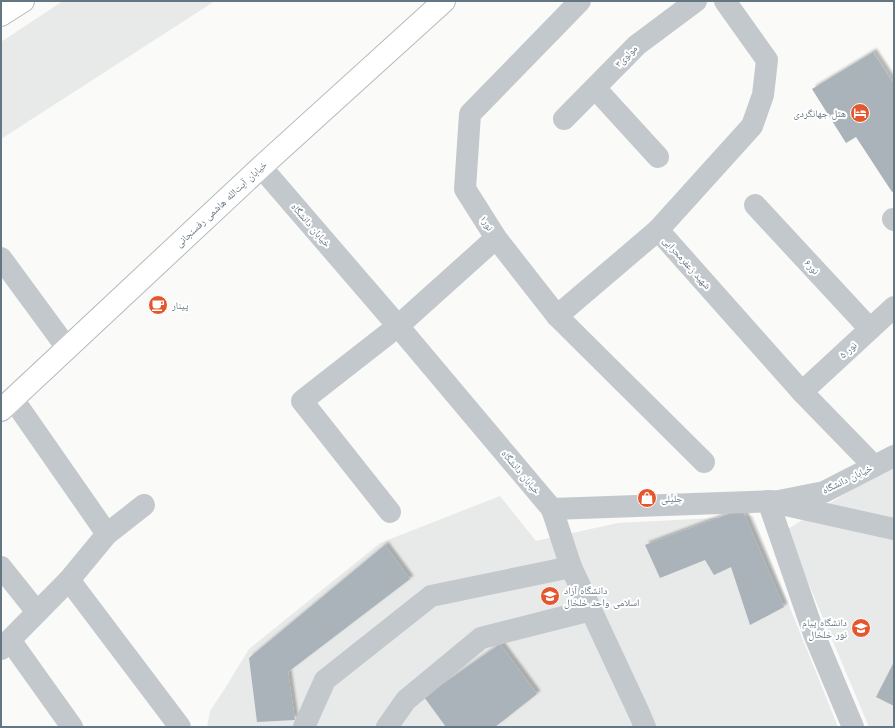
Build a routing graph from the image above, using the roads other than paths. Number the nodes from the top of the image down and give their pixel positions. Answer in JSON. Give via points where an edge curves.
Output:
{"nodes":[{"id":1,"x":23,"y":1,"type":"edge"},
{"id":2,"x":444,"y":1,"type":"edge"},
{"id":3,"x":580,"y":1,"type":"edge"},
{"id":4,"x":696,"y":1,"type":"edge"},
{"id":5,"x":725,"y":1,"type":"edge"},
{"id":6,"x":1,"y":15,"type":"edge"},
{"id":7,"x":595,"y":88,"type":"junction"},
{"id":8,"x":564,"y":119,"type":"dead end"},
{"id":9,"x":658,"y":157,"type":"dead end"},
{"id":10,"x":261,"y":167,"type":"junction"},
{"id":11,"x":755,"y":205,"type":"dead end"},
{"id":12,"x":658,"y":230,"type":"junction"},
{"id":13,"x":496,"y":238,"type":"junction"},
{"id":14,"x":1,"y":258,"type":"edge"},
{"id":15,"x":894,"y":307,"type":"edge"},
{"id":16,"x":557,"y":316,"type":"junction"},
{"id":17,"x":398,"y":326,"type":"junction"},
{"id":18,"x":870,"y":329,"type":"junction"},
{"id":19,"x":67,"y":348,"type":"junction"},
{"id":20,"x":802,"y":392,"type":"junction"},
{"id":21,"x":7,"y":404,"type":"edge"},
{"id":22,"x":894,"y":456,"type":"edge"},
{"id":23,"x":704,"y":462,"type":"dead end"},
{"id":24,"x":874,"y":466,"type":"junction"},
{"id":25,"x":768,"y":501,"type":"junction"},
{"id":26,"x":144,"y":505,"type":"dead end"},
{"id":27,"x":552,"y":509,"type":"junction"},
{"id":28,"x":390,"y":512,"type":"dead end"},
{"id":29,"x":894,"y":529,"type":"edge"},
{"id":30,"x":107,"y":534,"type":"junction"},
{"id":31,"x":1,"y":567,"type":"edge"},
{"id":32,"x":571,"y":567,"type":"junction"},
{"id":33,"x":69,"y":580,"type":"junction"},
{"id":34,"x":592,"y":610,"type":"junction"},
{"id":35,"x":37,"y":612,"type":"junction"},
{"id":36,"x":5,"y":645,"type":"edge"},
{"id":37,"x":637,"y":722,"type":"edge"},
{"id":38,"x":72,"y":727,"type":"edge"},
{"id":39,"x":180,"y":727,"type":"edge"},
{"id":40,"x":304,"y":727,"type":"edge"},
{"id":41,"x":386,"y":727,"type":"edge"},
{"id":42,"x":853,"y":727,"type":"edge"}],
"edges":[{"from":1,"to":6,"type":"main road"},
{"from":2,"to":10,"type":"main road","name":"خیابان آیت‌الله هاشمی رفسنجانی"},
{"from":3,"to":13,"type":"street","name":"نور۱","via":[[470,114],[465,189]]},
{"from":4,"to":7,"type":"street","name":"مولوی۳","via":[[637,45]]},
{"from":5,"to":12,"type":"street","name":"شهید زعفرمحرابی","via":[[766,60],[764,95],[752,126]]},
{"from":7,"to":8,"type":"street","name":"مولوی۳"},
{"from":7,"to":9,"type":"street"},
{"from":10,"to":17,"type":"street","name":"خیابان دانشگاه"},
{"from":10,"to":19,"type":"main road","name":"خیابان آیت‌الله هاشمی رفسنجانی"},
{"from":11,"to":18,"type":"street","name":"نور۶"},
{"from":12,"to":16,"type":"street"},
{"from":12,"to":20,"type":"street","name":"شهید زعفرمحرابی"},
{"from":13,"to":16,"type":"street","name":"نور۱"},
{"from":13,"to":17,"type":"street"},
{"from":14,"to":19,"type":"street"},
{"from":15,"to":18,"type":"street","name":"نور ۵"},
{"from":16,"to":23,"type":"street","name":"نور۱"},
{"from":17,"to":27,"type":"street","name":"خیابان دانشگاه"},
{"from":17,"to":28,"type":"street","via":[[302,401]]},
{"from":18,"to":20,"type":"street","name":"نور ۵"},
{"from":19,"to":21,"type":"main road","name":"خیابان آیت‌الله هاشمی رفسنجانی"},
{"from":20,"to":24,"type":"street","name":"شهید زعفرمحرابی"},
{"from":21,"to":30,"type":"street"},
{"from":22,"to":24,"type":"street","name":"خیابان دانشگاه"},
{"from":24,"to":25,"type":"street","name":"خیابان دانشگاه","via":[[824,492]]},
{"from":25,"to":27,"type":"street","name":"خیابان دانشگاه"},
{"from":25,"to":29,"type":"street"},
{"from":25,"to":42,"type":"street","via":[[814,634]]},
{"from":26,"to":30,"type":"street"},
{"from":27,"to":32,"type":"street"},
{"from":30,"to":33,"type":"street"},
{"from":31,"to":35,"type":"street"},
{"from":32,"to":34,"type":"street"},
{"from":32,"to":40,"type":"street","via":[[431,596],[325,680]]},
{"from":33,"to":35,"type":"street"},
{"from":33,"to":39,"type":"street"},
{"from":34,"to":37,"type":"street"},
{"from":34,"to":41,"type":"street","via":[[481,638],[406,700]]},
{"from":35,"to":36,"type":"street"},
{"from":36,"to":38,"type":"street"}]}
